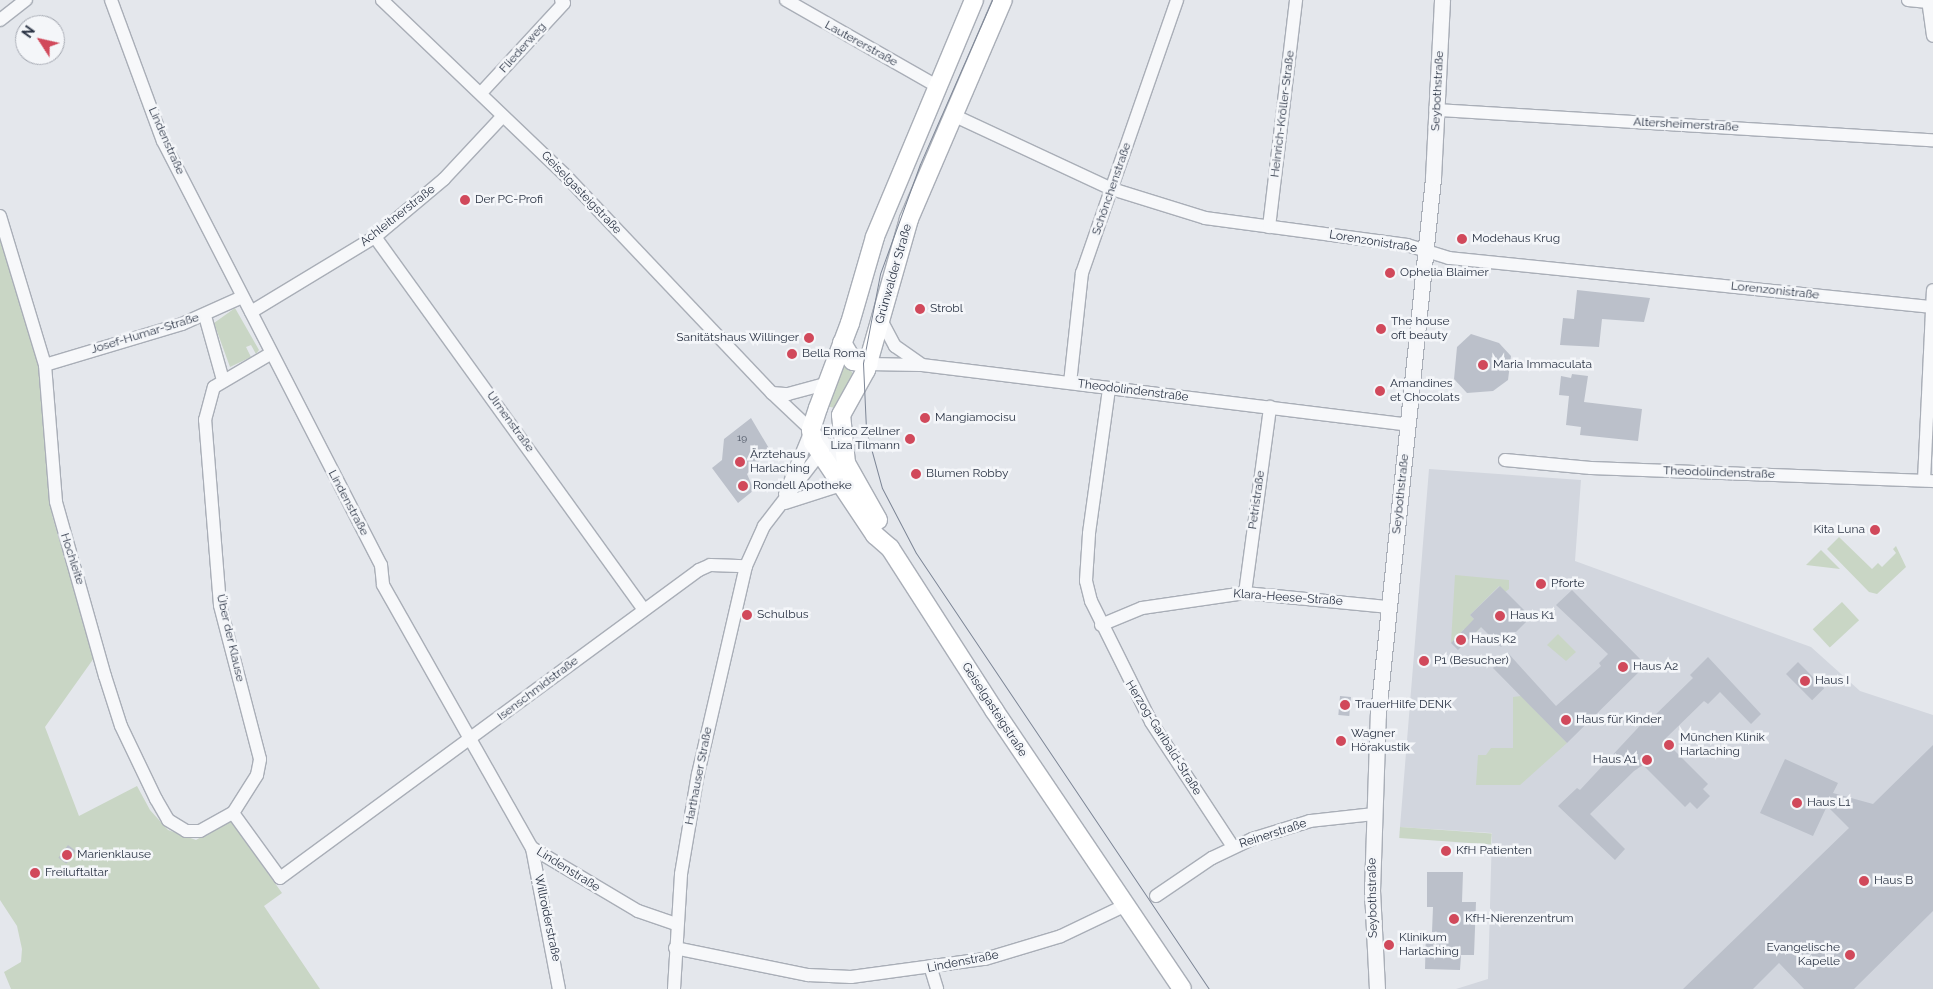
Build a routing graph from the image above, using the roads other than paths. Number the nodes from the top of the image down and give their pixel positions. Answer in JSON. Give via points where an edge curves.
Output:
{"nodes":[{"id":1,"x":26,"y":0,"type":"edge"},
{"id":2,"x":111,"y":0,"type":"edge"},
{"id":3,"x":382,"y":0,"type":"edge"},
{"id":4,"x":786,"y":0,"type":"edge"},
{"id":5,"x":974,"y":0,"type":"edge"},
{"id":6,"x":1003,"y":0,"type":"edge"},
{"id":7,"x":1177,"y":0,"type":"edge"},
{"id":8,"x":1296,"y":0,"type":"edge"},
{"id":9,"x":1442,"y":0,"type":"edge"},
{"id":10,"x":1908,"y":0,"type":"edge"},
{"id":11,"x":562,"y":1,"type":"edge"},
{"id":12,"x":1928,"y":1,"type":"edge"},
{"id":13,"x":0,"y":20,"type":"edge"},
{"id":14,"x":1933,"y":36,"type":"edge"},
{"id":15,"x":937,"y":86,"type":"junction"},
{"id":16,"x":481,"y":94,"type":"junction"},
{"id":17,"x":1438,"y":110,"type":"junction"},
{"id":18,"x":953,"y":114,"type":"junction"},
{"id":19,"x":503,"y":116,"type":"junction"},
{"id":20,"x":1933,"y":140,"type":"edge"},
{"id":21,"x":1112,"y":189,"type":"junction"},
{"id":22,"x":0,"y":216,"type":"edge"},
{"id":23,"x":1269,"y":227,"type":"junction"},
{"id":24,"x":374,"y":238,"type":"junction"},
{"id":25,"x":1426,"y":251,"type":"junction"},
{"id":26,"x":1933,"y":290,"type":"edge"},
{"id":27,"x":242,"y":297,"type":"junction"},
{"id":28,"x":1932,"y":307,"type":"edge"},
{"id":29,"x":251,"y":312,"type":"junction"},
{"id":30,"x":205,"y":316,"type":"junction"},
{"id":31,"x":880,"y":318,"type":"junction"},
{"id":32,"x":842,"y":343,"type":"junction"},
{"id":33,"x":270,"y":354,"type":"junction"},
{"id":34,"x":869,"y":364,"type":"junction"},
{"id":35,"x":45,"y":365,"type":"junction"},
{"id":36,"x":922,"y":365,"type":"junction"},
{"id":37,"x":222,"y":380,"type":"junction"},
{"id":38,"x":1070,"y":383,"type":"junction"},
{"id":39,"x":826,"y":384,"type":"junction"},
{"id":40,"x":1109,"y":389,"type":"junction"},
{"id":41,"x":772,"y":393,"type":"junction"},
{"id":42,"x":1270,"y":407,"type":"junction"},
{"id":43,"x":1408,"y":425,"type":"junction"},
{"id":44,"x":840,"y":426,"type":"junction"},
{"id":45,"x":811,"y":430,"type":"junction"},
{"id":46,"x":824,"y":448,"type":"junction"},
{"id":47,"x":1505,"y":460,"type":"dead end"},
{"id":48,"x":846,"y":463,"type":"junction"},
{"id":49,"x":1928,"y":480,"type":"edge"},
{"id":50,"x":841,"y":485,"type":"junction"},
{"id":51,"x":780,"y":505,"type":"junction"},
{"id":52,"x":890,"y":548,"type":"junction"},
{"id":53,"x":746,"y":566,"type":"junction"},
{"id":54,"x":1244,"y":593,"type":"junction"},
{"id":55,"x":1389,"y":607,"type":"junction"},
{"id":56,"x":643,"y":609,"type":"junction"},
{"id":57,"x":1101,"y":625,"type":"junction"},
{"id":58,"x":471,"y":739,"type":"junction"},
{"id":59,"x":233,"y":813,"type":"junction"},
{"id":60,"x":1373,"y":814,"type":"junction"},
{"id":61,"x":1233,"y":847,"type":"junction"},
{"id":62,"x":532,"y":848,"type":"junction"},
{"id":63,"x":1156,"y":896,"type":"dead end"},
{"id":64,"x":1124,"y":906,"type":"junction"},
{"id":65,"x":676,"y":924,"type":"junction"},
{"id":66,"x":675,"y":948,"type":"junction"},
{"id":67,"x":931,"y":969,"type":"junction"},
{"id":68,"x":559,"y":989,"type":"edge"},
{"id":69,"x":674,"y":989,"type":"edge"},
{"id":70,"x":938,"y":989,"type":"edge"},
{"id":71,"x":1182,"y":989,"type":"edge"},
{"id":72,"x":1377,"y":989,"type":"edge"}],
"edges":[{"from":1,"to":13,"type":"street"},
{"from":2,"to":27,"type":"street","name":"Lindenstraße","via":[[163,141]]},
{"from":3,"to":16,"type":"street","name":"Geiselgasteigstraße"},
{"from":4,"to":15,"type":"street","name":"Lautererstraße"},
{"from":5,"to":15,"type":"main road"},
{"from":6,"to":18,"type":"main road","name":"Grünwalder Straße"},
{"from":7,"to":21,"type":"street","name":"Schönchenstraße"},
{"from":8,"to":23,"type":"street","name":"Heinrich-Kröller-Straße"},
{"from":9,"to":17,"type":"street","name":"Seybothstraße"},
{"from":10,"to":12,"type":"street"},
{"from":11,"to":16,"type":"street","name":"Fliederweg"},
{"from":12,"to":14,"type":"street"},
{"from":15,"to":32,"type":"main road","via":[[886,209]]},
{"from":16,"to":19,"type":"street","name":"Geiselgasteigstraße"},
{"from":17,"to":20,"type":"street","name":"Altersheimerstraße"},
{"from":17,"to":25,"type":"street","name":"Seybothstraße"},
{"from":18,"to":21,"type":"street","name":"Lorenzonistraße"},
{"from":18,"to":31,"type":"main road","name":"Grünwalder Straße","via":[[907,227]]},
{"from":19,"to":24,"type":"street","name":"Achleitnerstraße","via":[[444,179]]},
{"from":19,"to":41,"type":"street","name":"Geiselgasteigstraße","via":[[565,174]]},
{"from":21,"to":23,"type":"street","name":"Lorenzonistraße","via":[[1205,218]]},
{"from":21,"to":38,"type":"street","name":"Schönchenstraße","via":[[1082,273]]},
{"from":22,"to":35,"type":"street","name":"Hochleite"},
{"from":23,"to":25,"type":"street","name":"Lorenzonistraße"},
{"from":24,"to":29,"type":"street","name":"Achleitnerstraße"},
{"from":24,"to":56,"type":"street","name":"Ulmenstraße"},
{"from":25,"to":28,"type":"street","name":"Lorenzonistraße","via":[[1449,258]]},
{"from":25,"to":43,"type":"street","name":"Seybothstraße"},
{"from":26,"to":28,"type":"street"},
{"from":27,"to":29,"type":"street","name":"Lindenstraße"},
{"from":27,"to":30,"type":"street","name":"Josef-Humar-Straße"},
{"from":28,"to":49,"type":"street"},
{"from":29,"to":33,"type":"street","name":"Lindenstraße"},
{"from":30,"to":35,"type":"street","name":"Josef-Humar-Straße"},
{"from":30,"to":37,"type":"street"},
{"from":31,"to":34,"type":"main road","name":"Grünwalder Straße"},
{"from":31,"to":36,"type":"street","name":"Theodolindenstraße","via":[[895,346]]},
{"from":32,"to":34,"type":"main road","via":[[853,361]]},
{"from":32,"to":39,"type":"main road"},
{"from":33,"to":37,"type":"street","name":"Über der Klause"},
{"from":33,"to":58,"type":"street","name":"Lindenstraße","via":[[381,565],[383,585]]},
{"from":34,"to":36,"type":"street"},
{"from":34,"to":44,"type":"main road","name":"Grünwalder Straße","via":[[847,402]]},
{"from":35,"to":59,"type":"street","name":"Hochleite","via":[[56,502],[63,538],[88,606],[121,726],[174,826],[200,831]]},
{"from":36,"to":38,"type":"street","name":"Theodolindenstraße"},
{"from":37,"to":59,"type":"street","name":"Über der Klause","via":[[210,393],[205,420],[209,506],[220,605],[260,759],[257,775]]},
{"from":38,"to":40,"type":"street","name":"Theodolindenstraße"},
{"from":39,"to":41,"type":"street","via":[[788,394]]},
{"from":39,"to":45,"type":"main road"},
{"from":40,"to":42,"type":"street","name":"Theodolindenstraße"},
{"from":40,"to":57,"type":"street","name":"Herzog-Garibald-Straße","via":[[1086,581]]},
{"from":41,"to":45,"type":"street","name":"Geiselgasteigstraße"},
{"from":42,"to":43,"type":"street","name":"Theodolindenstraße"},
{"from":42,"to":54,"type":"street","name":"Petristraße"},
{"from":43,"to":55,"type":"street","name":"Seybothstraße"},
{"from":44,"to":46,"type":"street"},
{"from":44,"to":48,"type":"main road","name":"Grünwalder Straße"},
{"from":45,"to":46,"type":"main road","name":"Geiselgasteigstraße"},
{"from":45,"to":51,"type":"street"},
{"from":46,"to":48,"type":"street","name":"Geiselgasteigstraße"},
{"from":46,"to":50,"type":"main road","name":"Geiselgasteigstraße"},
{"from":46,"to":51,"type":"street"},
{"from":47,"to":49,"type":"street","name":"Theodolindenstraße","via":[[1591,468]]},
{"from":48,"to":52,"type":"main road","name":"Grünwalder Straße"},
{"from":50,"to":51,"type":"street","via":[[823,488]]},
{"from":50,"to":52,"type":"main road","name":"Geiselgasteigstraße","via":[[874,535]]},
{"from":51,"to":53,"type":"street","via":[[764,526]]},
{"from":52,"to":64,"type":"main road","name":"Geiselgasteigstraße"},
{"from":53,"to":56,"type":"street","name":"Isenschmidstraße","via":[[710,565]]},
{"from":53,"to":65,"type":"street","name":"Harthauser Straße","via":[[698,774]]},
{"from":54,"to":55,"type":"street","name":"Klara-Heese-Straße"},
{"from":54,"to":57,"type":"street","name":"Klara-Heese-Straße","via":[[1142,608]]},
{"from":55,"to":60,"type":"street","name":"Seybothstraße"},
{"from":56,"to":58,"type":"street","name":"Isenschmidstraße"},
{"from":57,"to":61,"type":"street","name":"Herzog-Garibald-Straße","via":[[1151,722]]},
{"from":58,"to":59,"type":"street","name":"Isenschmidstraße","via":[[280,878]]},
{"from":58,"to":62,"type":"street","name":"Lindenstraße"},
{"from":60,"to":61,"type":"street","name":"Reinerstraße","via":[[1310,822]]},
{"from":60,"to":72,"type":"street","name":"Seybothstraße"},
{"from":61,"to":63,"type":"street","name":"Reinerstraße"},
{"from":62,"to":65,"type":"street","name":"Lindenstraße","via":[[638,911]]},
{"from":62,"to":68,"type":"street","name":"Willroiderstraße"},
{"from":64,"to":67,"type":"street","name":"Lindenstraße","via":[[1025,948]]},
{"from":64,"to":71,"type":"main road","name":"Geiselgasteigstraße"},
{"from":65,"to":66,"type":"street","name":"Harthauser Straße"},
{"from":66,"to":67,"type":"street","name":"Lindenstraße","via":[[808,975],[851,977]]},
{"from":66,"to":69,"type":"street","name":"Harthauser Straße"},
{"from":67,"to":70,"type":"street"}]}
